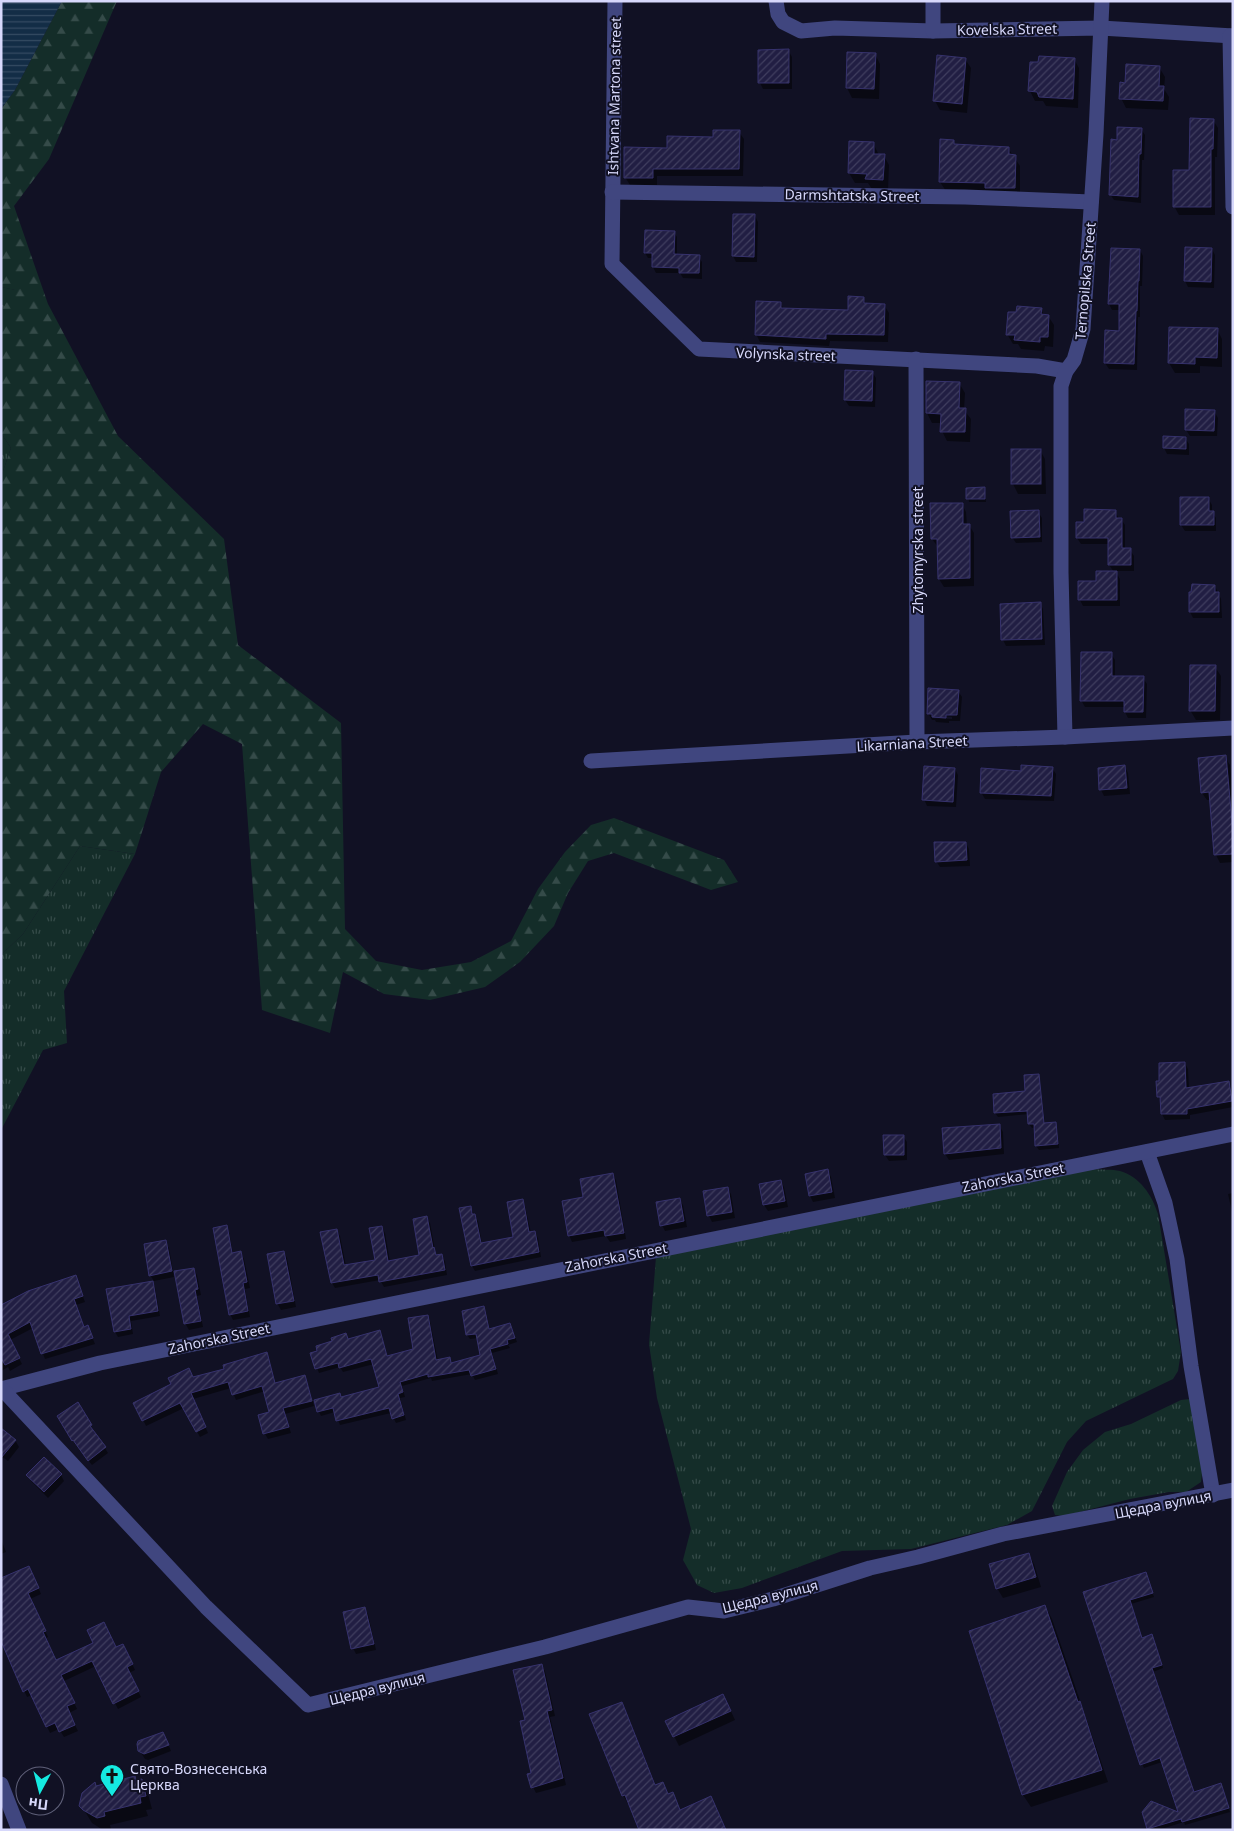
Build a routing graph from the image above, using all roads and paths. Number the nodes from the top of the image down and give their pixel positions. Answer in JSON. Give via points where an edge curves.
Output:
{"nodes":[{"id":1,"x":615,"y":1,"type":"edge"},
{"id":2,"x":776,"y":1,"type":"edge"},
{"id":3,"x":933,"y":1,"type":"edge"},
{"id":4,"x":1102,"y":1,"type":"edge"},
{"id":5,"x":1101,"y":28,"type":"junction"},
{"id":6,"x":933,"y":30,"type":"junction"},
{"id":7,"x":1231,"y":36,"type":"edge"},
{"id":8,"x":612,"y":192,"type":"junction"},
{"id":9,"x":1091,"y":202,"type":"junction"},
{"id":10,"x":1233,"y":207,"type":"edge"},
{"id":11,"x":916,"y":359,"type":"junction"},
{"id":12,"x":1066,"y":371,"type":"junction"},
{"id":13,"x":1233,"y":728,"type":"edge"},
{"id":14,"x":1065,"y":737,"type":"junction"},
{"id":15,"x":918,"y":742,"type":"junction"},
{"id":16,"x":591,"y":761,"type":"dead end"},
{"id":17,"x":1233,"y":1134,"type":"edge"},
{"id":18,"x":1147,"y":1152,"type":"junction"},
{"id":19,"x":2,"y":1389,"type":"edge"},
{"id":20,"x":1233,"y":1490,"type":"edge"},
{"id":21,"x":1213,"y":1495,"type":"junction"},
{"id":22,"x":1,"y":1784,"type":"edge"},
{"id":23,"x":19,"y":1830,"type":"edge"}],
"edges":[{"from":1,"to":8,"type":"street","name":"Ishtvana Martona street"},
{"from":2,"to":6,"type":"street","name":"Kovelska Street","via":[[783,22],[801,31],[835,28]]},
{"from":3,"to":6,"type":"street"},
{"from":4,"to":5,"type":"street","name":"Ternopilska Street"},
{"from":5,"to":6,"type":"street","name":"Kovelska Street"},
{"from":5,"to":7,"type":"street","name":"Kovelska Street"},
{"from":5,"to":9,"type":"street","name":"Ternopilska Street"},
{"from":7,"to":10,"type":"street"},
{"from":8,"to":9,"type":"street","name":"Darmshtatska Street"},
{"from":8,"to":11,"type":"street","name":"Volynska street","via":[[612,264],[699,349]]},
{"from":9,"to":12,"type":"street","name":"Ternopilska Street","via":[[1083,329],[1074,360]]},
{"from":11,"to":12,"type":"street","name":"Volynska street","via":[[1037,366]]},
{"from":11,"to":15,"type":"street","name":"Zhytomyrska street"},
{"from":12,"to":14,"type":"street","name":"Ternopilska Street","via":[[1061,386]]},
{"from":13,"to":14,"type":"street","name":"Likarniana Street"},
{"from":14,"to":15,"type":"street","name":"Likarniana Street"},
{"from":15,"to":16,"type":"street","name":"Likarniana Street"},
{"from":17,"to":18,"type":"street","name":"Zahorska Street"},
{"from":18,"to":19,"type":"street","name":"Zahorska Street","via":[[129,1357]]},
{"from":18,"to":21,"type":"street","via":[[1165,1203],[1177,1259],[1190,1366]]},
{"from":19,"to":21,"type":"street","name":"Щедра вулиця","via":[[206,1607],[308,1705],[545,1647],[688,1607],[724,1611],[870,1568],[1003,1534]]},
{"from":20,"to":21,"type":"street","name":"Щедра вулиця"},
{"from":22,"to":23,"type":"street"}]}
